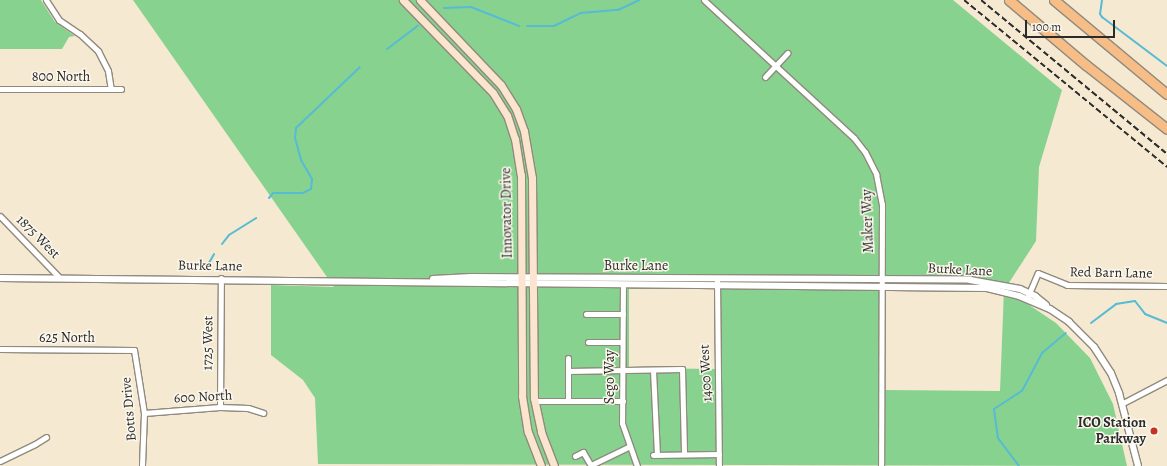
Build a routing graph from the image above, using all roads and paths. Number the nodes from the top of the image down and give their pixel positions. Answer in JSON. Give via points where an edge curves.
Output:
{"nodes":[{"id":1,"x":46,"y":0,"type":"edge"},
{"id":2,"x":403,"y":0,"type":"edge"},
{"id":3,"x":420,"y":0,"type":"edge"},
{"id":4,"x":704,"y":0,"type":"edge"},
{"id":5,"x":1010,"y":0,"type":"edge"},
{"id":6,"x":1054,"y":0,"type":"edge"},
{"id":7,"x":787,"y":53,"type":"dead end"},
{"id":8,"x":775,"y":66,"type":"junction"},
{"id":9,"x":765,"y":77,"type":"dead end"},
{"id":10,"x":0,"y":89,"type":"edge"},
{"id":11,"x":111,"y":89,"type":"junction"},
{"id":12,"x":121,"y":89,"type":"dead end"},
{"id":13,"x":1167,"y":94,"type":"edge"},
{"id":14,"x":1167,"y":129,"type":"edge"},
{"id":15,"x":0,"y":216,"type":"edge"},
{"id":16,"x":59,"y":277,"type":"junction"},
{"id":17,"x":0,"y":278,"type":"edge"},
{"id":18,"x":221,"y":278,"type":"junction"},
{"id":19,"x":717,"y":278,"type":"junction"},
{"id":20,"x":881,"y":279,"type":"junction"},
{"id":21,"x":521,"y":280,"type":"junction"},
{"id":22,"x":533,"y":280,"type":"junction"},
{"id":23,"x":623,"y":284,"type":"junction"},
{"id":24,"x":717,"y":285,"type":"junction"},
{"id":25,"x":881,"y":286,"type":"junction"},
{"id":26,"x":1167,"y":286,"type":"edge"},
{"id":27,"x":1028,"y":296,"type":"junction"},
{"id":28,"x":586,"y":314,"type":"dead end"},
{"id":29,"x":623,"y":314,"type":"junction"},
{"id":30,"x":588,"y":342,"type":"dead end"},
{"id":31,"x":622,"y":342,"type":"junction"},
{"id":32,"x":0,"y":350,"type":"edge"},
{"id":33,"x":134,"y":350,"type":"joint"},
{"id":34,"x":568,"y":358,"type":"dead end"},
{"id":35,"x":568,"y":370,"type":"junction"},
{"id":36,"x":622,"y":370,"type":"junction"},
{"id":37,"x":653,"y":370,"type":"junction"},
{"id":38,"x":1167,"y":380,"type":"edge"},
{"id":39,"x":534,"y":400,"type":"junction"},
{"id":40,"x":568,"y":401,"type":"junction"},
{"id":41,"x":623,"y":401,"type":"junction"},
{"id":42,"x":1123,"y":403,"type":"junction"},
{"id":43,"x":220,"y":407,"type":"junction"},
{"id":44,"x":144,"y":413,"type":"junction"},
{"id":45,"x":263,"y":413,"type":"dead end"},
{"id":46,"x":46,"y":437,"type":"dead end"},
{"id":47,"x":630,"y":446,"type":"junction"},
{"id":48,"x":684,"y":452,"type":"junction"},
{"id":49,"x":719,"y":454,"type":"junction"},
{"id":50,"x":575,"y":456,"type":"dead end"},
{"id":51,"x":0,"y":461,"type":"edge"},
{"id":52,"x":142,"y":466,"type":"edge"},
{"id":53,"x":541,"y":466,"type":"edge"},
{"id":54,"x":554,"y":466,"type":"edge"},
{"id":55,"x":591,"y":466,"type":"edge"},
{"id":56,"x":637,"y":466,"type":"edge"},
{"id":57,"x":719,"y":466,"type":"edge"},
{"id":58,"x":881,"y":466,"type":"edge"},
{"id":59,"x":1138,"y":466,"type":"edge"}],
"edges":[{"from":1,"to":11,"type":"street","via":[[59,20],[80,34],[98,51],[108,71]]},
{"from":2,"to":21,"type":"main road","name":"Innovator Drive","via":[[488,87],[507,115],[516,139],[520,165]]},
{"from":3,"to":22,"type":"main road","name":"Innovator Drive","via":[[496,78],[520,118],[532,167]]},
{"from":4,"to":8,"type":"street","name":"Maker Way"},
{"from":5,"to":14,"type":"highway"},
{"from":6,"to":13,"type":"highway"},
{"from":7,"to":8,"type":"street"},
{"from":8,"to":9,"type":"street"},
{"from":8,"to":20,"type":"street","name":"Maker Way","via":[[854,138],[873,167],[881,196]]},
{"from":10,"to":11,"type":"street","name":"800 North"},
{"from":11,"to":12,"type":"street","name":"800 North"},
{"from":15,"to":16,"type":"street","name":"1875 West"},
{"from":16,"to":17,"type":"street","name":"Burke Lane"},
{"from":16,"to":18,"type":"street","name":"Burke Lane"},
{"from":18,"to":21,"type":"street","name":"Burke Lane","via":[[420,280],[458,277]]},
{"from":18,"to":43,"type":"street","name":"1725 West"},
{"from":19,"to":20,"type":"street","name":"Burke Lane"},
{"from":19,"to":22,"type":"street","name":"Burke Lane"},
{"from":19,"to":24,"type":"street","name":"1400 West"},
{"from":20,"to":25,"type":"street","name":"Maker Way"},
{"from":20,"to":27,"type":"street","name":"Burke Lane","via":[[979,280]]},
{"from":21,"to":22,"type":"street","name":"Burke Lane"},
{"from":21,"to":53,"type":"main road","name":"Innovator Drive","via":[[522,396],[528,432]]},
{"from":22,"to":23,"type":"street","name":"Burke Lane"},
{"from":22,"to":39,"type":"main road","name":"Innovator Drive"},
{"from":23,"to":24,"type":"street","name":"Burke Lane"},
{"from":23,"to":29,"type":"street","name":"Sego Way"},
{"from":24,"to":25,"type":"street","name":"Burke Lane"},
{"from":24,"to":49,"type":"street","name":"1400 West"},
{"from":25,"to":27,"type":"street","name":"Burke Lane","via":[[979,287]]},
{"from":25,"to":58,"type":"street","name":"Maker Way"},
{"from":26,"to":27,"type":"street","name":"Red Barn Lane","via":[[1067,285],[1038,273]]},
{"from":27,"to":42,"type":"street","name":"Burke Lane","via":[[1076,328],[1094,347],[1110,373]]},
{"from":28,"to":29,"type":"street"},
{"from":29,"to":31,"type":"street","name":"Sego Way"},
{"from":30,"to":31,"type":"street"},
{"from":31,"to":36,"type":"street","name":"Sego Way"},
{"from":32,"to":33,"type":"street","name":"625 North"},
{"from":33,"to":44,"type":"street","name":"Botts Drive"},
{"from":34,"to":35,"type":"street"},
{"from":35,"to":36,"type":"street"},
{"from":35,"to":40,"type":"street"},
{"from":36,"to":37,"type":"street"},
{"from":36,"to":41,"type":"street","name":"Sego Way"},
{"from":37,"to":48,"type":"street","via":[[682,369]]},
{"from":37,"to":48,"type":"street","via":[[655,454]]},
{"from":38,"to":42,"type":"street"},
{"from":39,"to":40,"type":"street"},
{"from":39,"to":54,"type":"main road","name":"Innovator Drive","via":[[541,432]]},
{"from":40,"to":41,"type":"street"},
{"from":41,"to":47,"type":"street","name":"Sego Way","via":[[622,423]]},
{"from":42,"to":59,"type":"street","name":"Burke Lane"},
{"from":43,"to":44,"type":"street","name":"600 North"},
{"from":43,"to":45,"type":"street","name":"600 North","via":[[248,408]]},
{"from":44,"to":52,"type":"street","name":"Botts Drive"},
{"from":46,"to":51,"type":"street"},
{"from":47,"to":55,"type":"street"},
{"from":47,"to":56,"type":"street","name":"Sego Way"},
{"from":48,"to":49,"type":"street"},
{"from":49,"to":57,"type":"street","name":"1400 West"},
{"from":50,"to":55,"type":"street","via":[[583,452]]}]}
